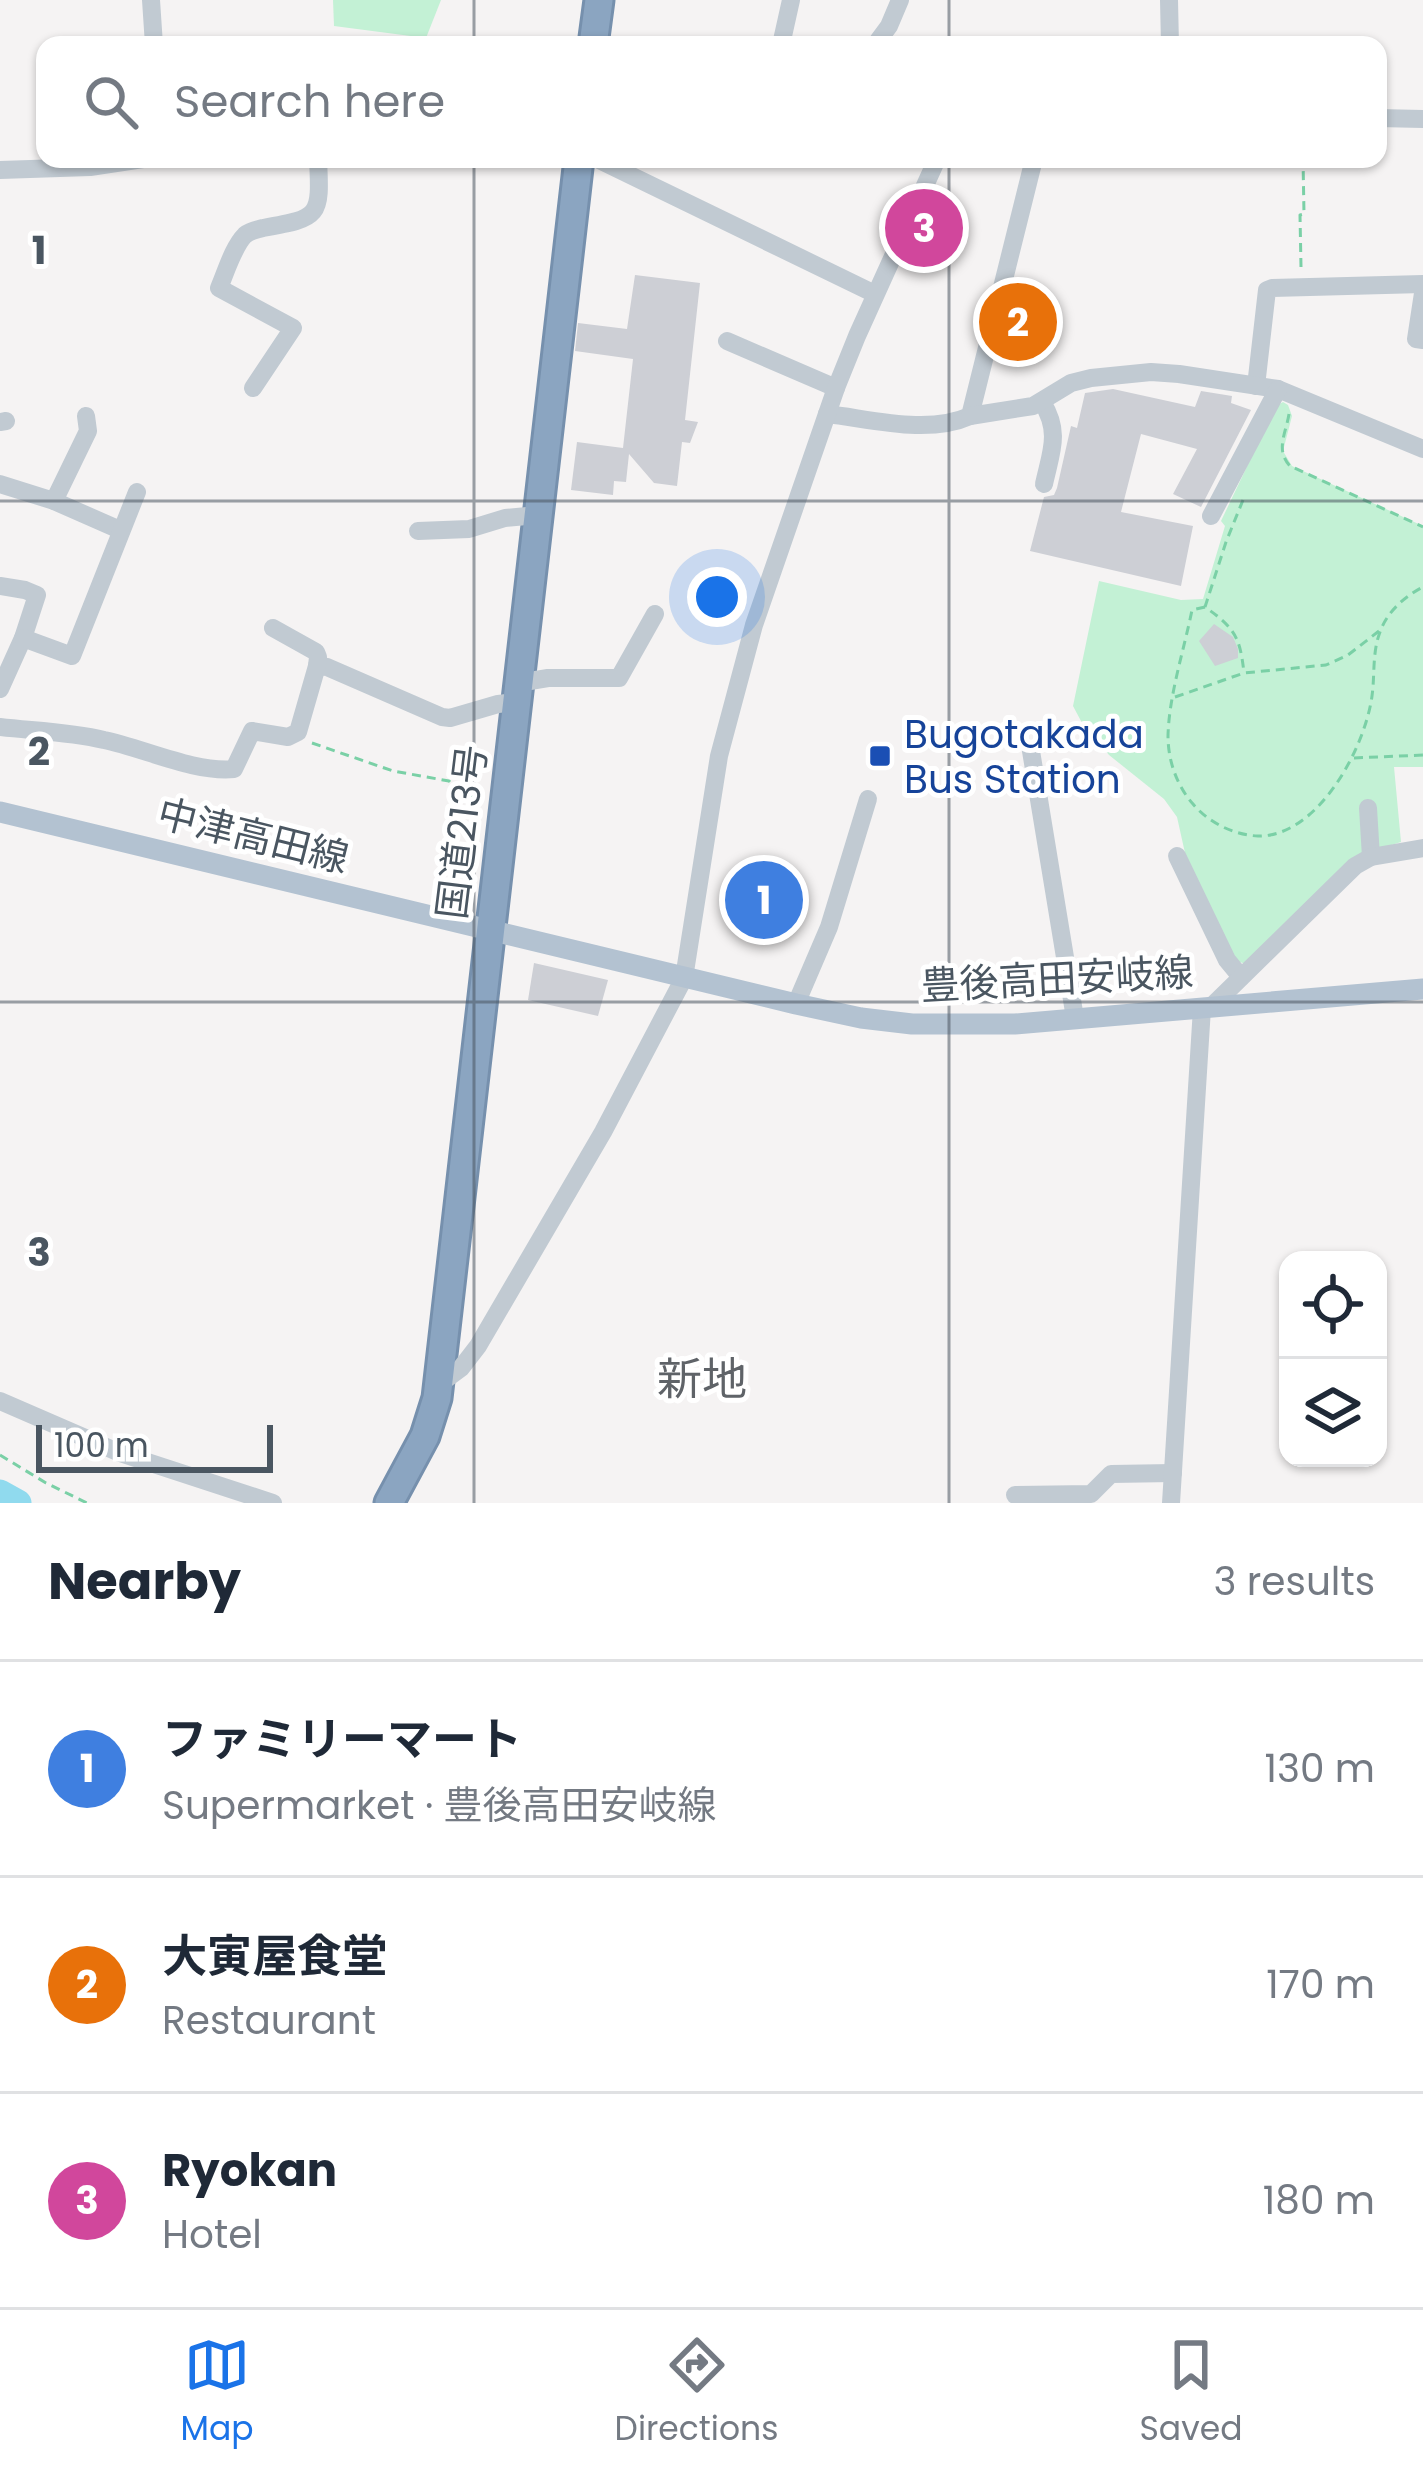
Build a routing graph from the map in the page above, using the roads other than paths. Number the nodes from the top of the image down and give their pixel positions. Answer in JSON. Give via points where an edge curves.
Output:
{"nodes":[{"id":1,"x":151,"y":0,"type":"edge"},
{"id":2,"x":598,"y":0,"type":"edge"},
{"id":3,"x":790,"y":0,"type":"edge"},
{"id":4,"x":900,"y":0,"type":"edge"},
{"id":5,"x":1169,"y":0,"type":"edge"},
{"id":6,"x":153,"y":36,"type":"edge"},
{"id":7,"x":594,"y":36,"type":"edge"},
{"id":8,"x":783,"y":36,"type":"edge"},
{"id":9,"x":882,"y":36,"type":"edge"},
{"id":10,"x":1171,"y":36,"type":"edge"},
{"id":11,"x":1387,"y":118,"type":"edge"},
{"id":12,"x":1423,"y":119,"type":"edge"},
{"id":13,"x":60,"y":168,"type":"edge"},
{"id":14,"x":318,"y":168,"type":"edge"},
{"id":15,"x":579,"y":168,"type":"edge"},
{"id":16,"x":616,"y":168,"type":"edge"},
{"id":17,"x":933,"y":168,"type":"edge"},
{"id":18,"x":1032,"y":168,"type":"edge"},
{"id":19,"x":0,"y":170,"type":"edge"},
{"id":20,"x":1423,"y":288,"type":"edge"},
{"id":21,"x":875,"y":294,"type":"junction"},
{"id":22,"x":1423,"y":340,"type":"edge"},
{"id":23,"x":727,"y":341,"type":"dead end"},
{"id":24,"x":1256,"y":386,"type":"junction"},
{"id":25,"x":254,"y":388,"type":"dead end"},
{"id":26,"x":836,"y":388,"type":"junction"},
{"id":27,"x":1279,"y":399,"type":"junction"},
{"id":28,"x":1042,"y":402,"type":"junction"},
{"id":29,"x":826,"y":414,"type":"junction"},
{"id":30,"x":86,"y":416,"type":"dead end"},
{"id":31,"x":970,"y":416,"type":"junction"},
{"id":32,"x":1423,"y":449,"type":"edge"},
{"id":33,"x":0,"y":484,"type":"edge"},
{"id":34,"x":1044,"y":484,"type":"dead end"},
{"id":35,"x":137,"y":492,"type":"dead end"},
{"id":36,"x":54,"y":501,"type":"junction"},
{"id":37,"x":538,"y":515,"type":"junction"},
{"id":38,"x":1211,"y":516,"type":"dead end"},
{"id":39,"x":120,"y":530,"type":"junction"},
{"id":40,"x":418,"y":532,"type":"dead end"},
{"id":41,"x":0,"y":586,"type":"edge"},
{"id":42,"x":655,"y":614,"type":"dead end"},
{"id":43,"x":273,"y":628,"type":"dead end"},
{"id":44,"x":23,"y":638,"type":"junction"},
{"id":45,"x":316,"y":666,"type":"junction"},
{"id":46,"x":0,"y":689,"type":"edge"},
{"id":47,"x":517,"y":693,"type":"junction"},
{"id":48,"x":0,"y":728,"type":"edge"},
{"id":49,"x":1031,"y":751,"type":"dead end"},
{"id":50,"x":868,"y":800,"type":"dead end"},
{"id":51,"x":1369,"y":808,"type":"dead end"},
{"id":52,"x":0,"y":812,"type":"edge"},
{"id":53,"x":1423,"y":848,"type":"edge"},
{"id":54,"x":1177,"y":856,"type":"dead end"},
{"id":55,"x":1371,"y":857,"type":"junction"},
{"id":56,"x":489,"y":931,"type":"junction"},
{"id":57,"x":1241,"y":977,"type":"junction"},
{"id":58,"x":684,"y":978,"type":"junction"},
{"id":59,"x":1423,"y":989,"type":"edge"},
{"id":60,"x":796,"y":1004,"type":"junction"},
{"id":61,"x":1207,"y":1007,"type":"junction"},
{"id":62,"x":1075,"y":1018,"type":"junction"},
{"id":63,"x":438,"y":1385,"type":"junction"},
{"id":64,"x":0,"y":1401,"type":"edge"},
{"id":65,"x":1173,"y":1473,"type":"junction"},
{"id":66,"x":1015,"y":1495,"type":"dead end"},
{"id":67,"x":273,"y":1503,"type":"edge"},
{"id":68,"x":389,"y":1503,"type":"edge"},
{"id":69,"x":1172,"y":1503,"type":"edge"}],
"edges":[{"from":1,"to":6,"type":"street"},
{"from":2,"to":7,"type":"highway"},
{"from":3,"to":8,"type":"street"},
{"from":4,"to":9,"type":"street"},
{"from":5,"to":10,"type":"street"},
{"from":11,"to":12,"type":"street"},
{"from":13,"to":19,"type":"street"},
{"from":14,"to":25,"type":"street","via":[[314,212],[243,237],[219,288],[293,328]]},
{"from":15,"to":37,"type":"highway","name":"国道213号"},
{"from":16,"to":21,"type":"street"},
{"from":17,"to":21,"type":"street"},
{"from":18,"to":31,"type":"street"},
{"from":20,"to":22,"type":"street","via":[[1416,339]]},
{"from":20,"to":24,"type":"street","via":[[1267,290]]},
{"from":21,"to":26,"type":"street"},
{"from":23,"to":26,"type":"street"},
{"from":24,"to":27,"type":"street"},
{"from":24,"to":28,"type":"street","via":[[1151,372],[1071,383]]},
{"from":26,"to":29,"type":"street"},
{"from":27,"to":32,"type":"street"},
{"from":27,"to":38,"type":"street"},
{"from":28,"to":31,"type":"street"},
{"from":28,"to":34,"type":"street","via":[[1055,435]]},
{"from":29,"to":31,"type":"street","via":[[921,424]]},
{"from":29,"to":58,"type":"street","via":[[733,698]]},
{"from":30,"to":36,"type":"street","via":[[88,430]]},
{"from":33,"to":36,"type":"street"},
{"from":35,"to":39,"type":"street"},
{"from":36,"to":39,"type":"street"},
{"from":37,"to":40,"type":"street"},
{"from":37,"to":47,"type":"highway","name":"国道213号"},
{"from":39,"to":44,"type":"street","via":[[72,656]]},
{"from":41,"to":44,"type":"street","via":[[37,595]]},
{"from":42,"to":47,"type":"street","via":[[619,678],[548,678]]},
{"from":43,"to":45,"type":"street","via":[[316,652]]},
{"from":44,"to":46,"type":"street"},
{"from":45,"to":47,"type":"street","via":[[442,717]]},
{"from":45,"to":48,"type":"street","via":[[298,732],[252,730],[227,771],[109,740]]},
{"from":47,"to":56,"type":"highway","name":"国道213号"},
{"from":49,"to":62,"type":"street"},
{"from":50,"to":60,"type":"street"},
{"from":51,"to":55,"type":"street"},
{"from":52,"to":56,"type":"main road","name":"中津高田線"},
{"from":53,"to":55,"type":"street"},
{"from":54,"to":57,"type":"street"},
{"from":55,"to":57,"type":"street"},
{"from":56,"to":58,"type":"main road","name":"豊後高田安岐線"},
{"from":56,"to":63,"type":"highway","name":"国道213号"},
{"from":57,"to":61,"type":"street"},
{"from":58,"to":60,"type":"main road","name":"豊後高田安岐線"},
{"from":58,"to":63,"type":"street","via":[[478,1346]]},
{"from":59,"to":61,"type":"main road","name":"豊後高田安岐線"},
{"from":60,"to":62,"type":"main road","name":"豊後高田安岐線","via":[[912,1024]]},
{"from":61,"to":62,"type":"main road","name":"豊後高田安岐線"},
{"from":61,"to":65,"type":"street"},
{"from":63,"to":68,"type":"highway","name":"国道213号","via":[[430,1424]]},
{"from":64,"to":67,"type":"street","via":[[120,1453]]},
{"from":65,"to":66,"type":"street","via":[[1111,1474],[1091,1494]]},
{"from":65,"to":69,"type":"street"}]}
